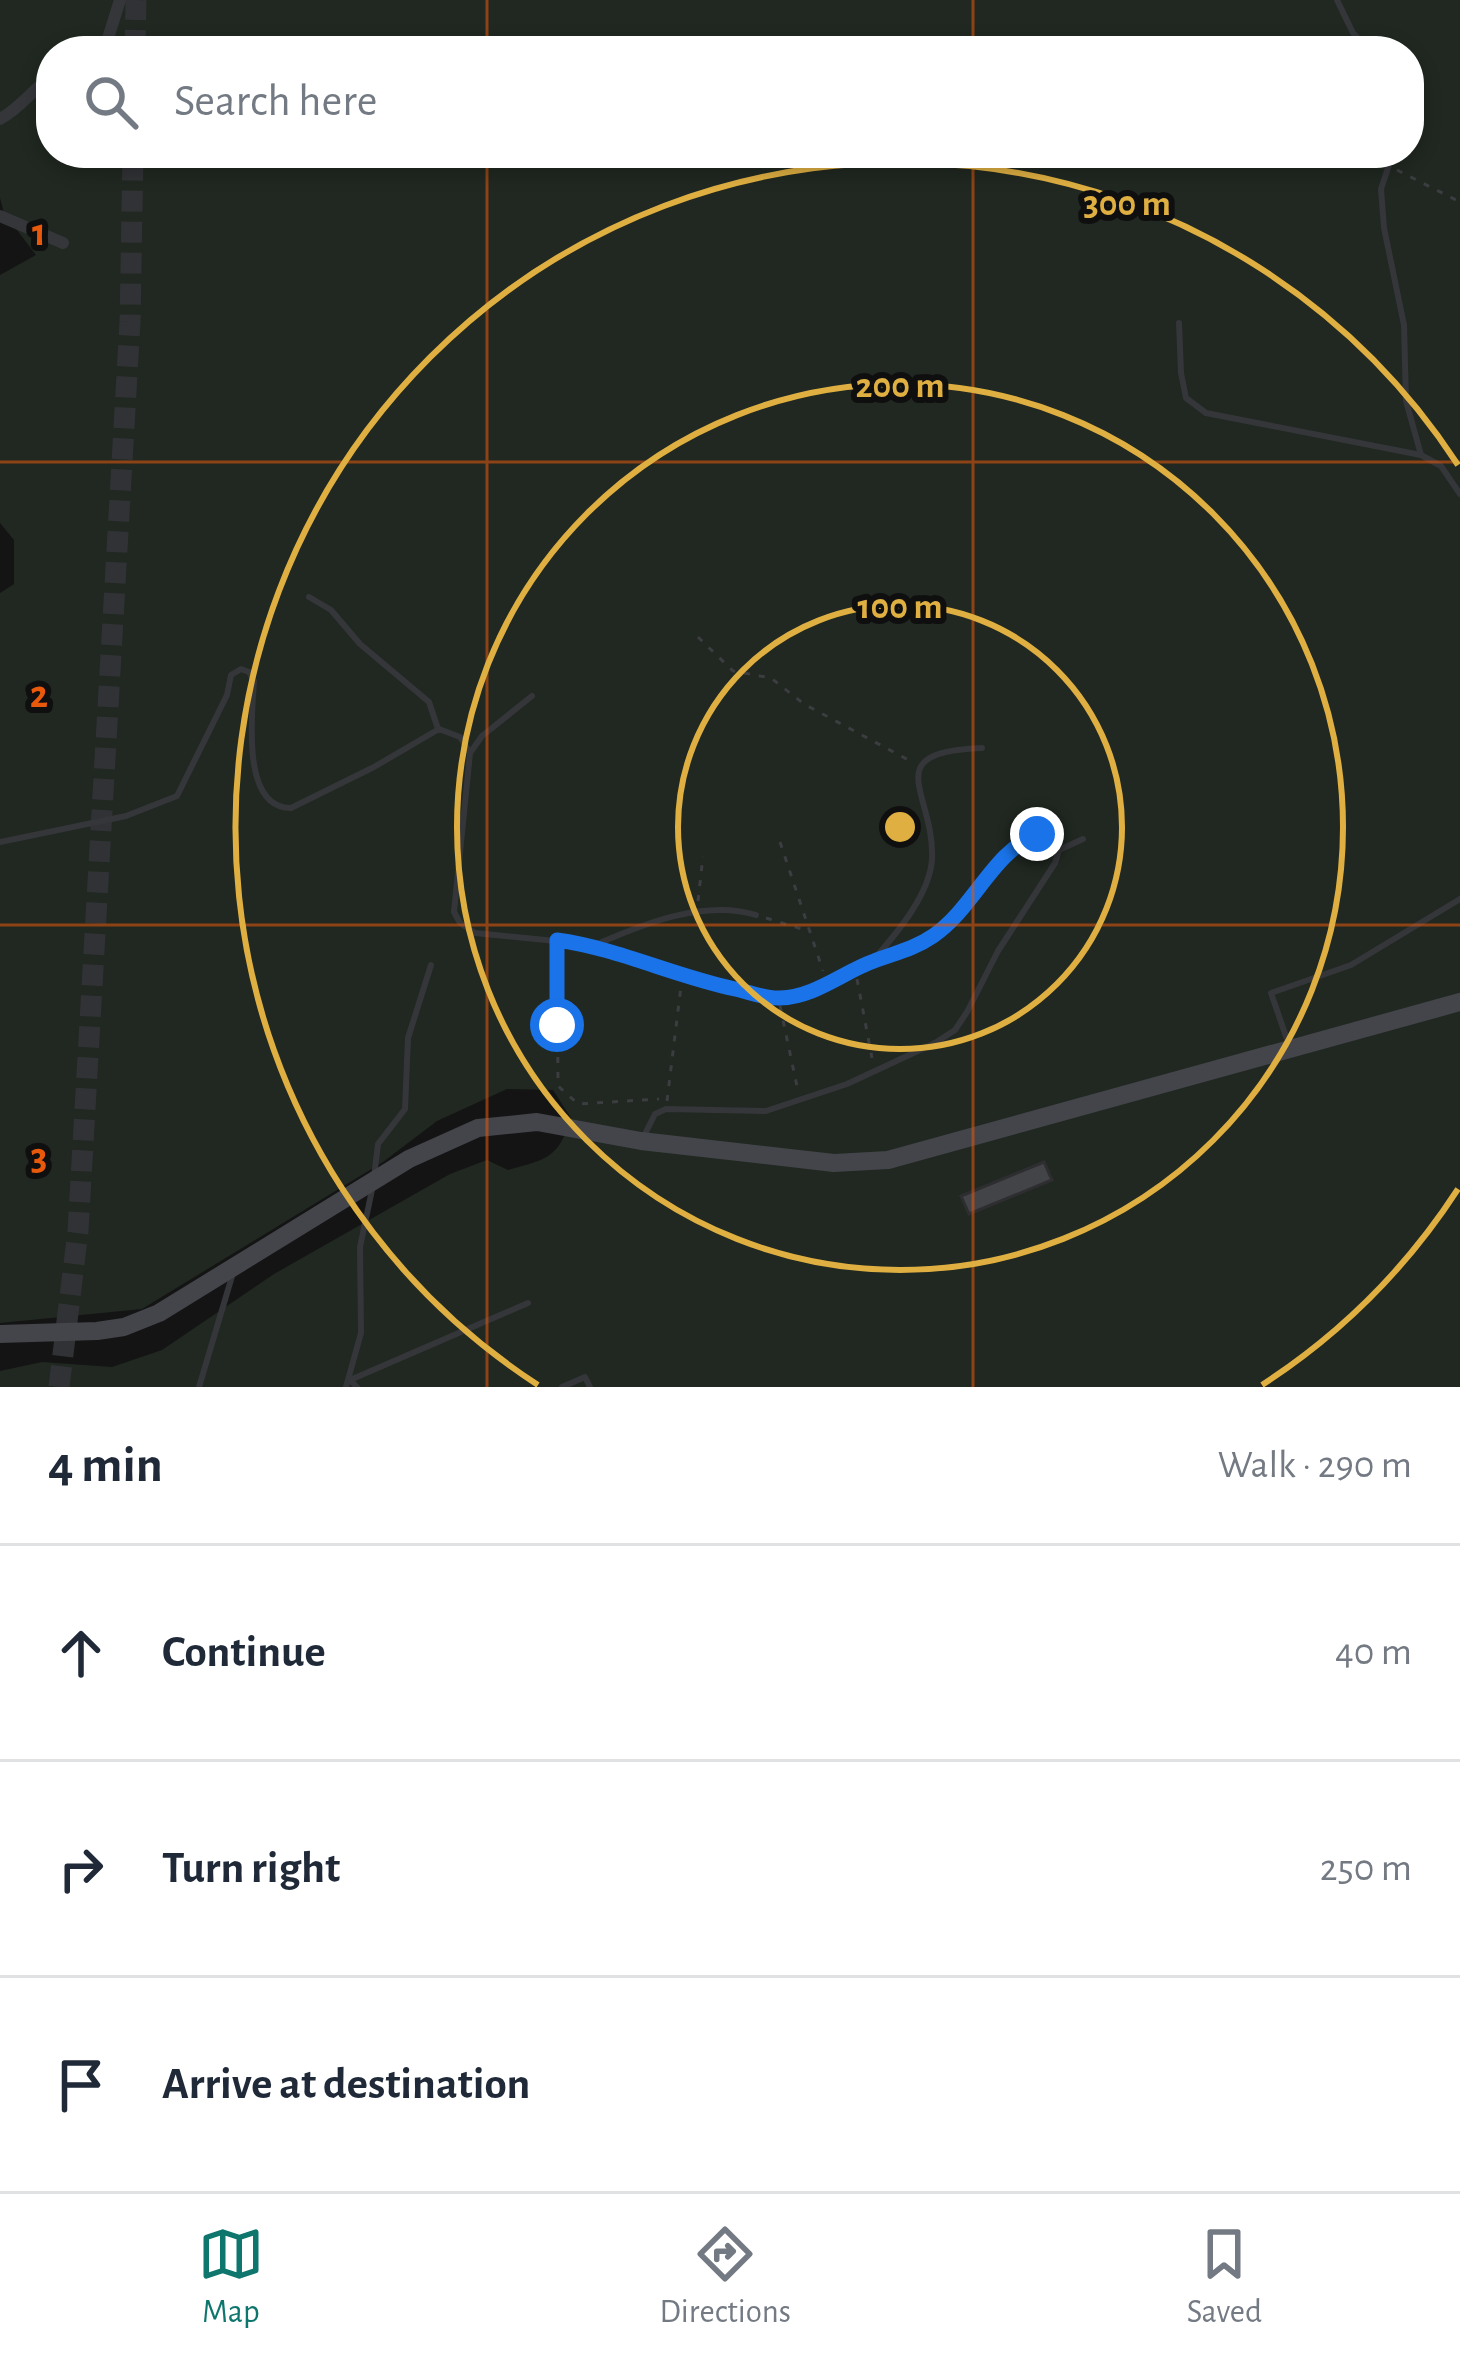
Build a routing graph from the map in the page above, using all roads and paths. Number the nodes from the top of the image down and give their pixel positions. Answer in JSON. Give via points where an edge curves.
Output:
{"nodes":[{"id":1,"x":120,"y":0,"type":"edge"},
{"id":2,"x":1336,"y":0,"type":"edge"},
{"id":3,"x":109,"y":36,"type":"edge"},
{"id":4,"x":1356,"y":36,"type":"edge"},
{"id":5,"x":36,"y":89,"type":"edge"},
{"id":6,"x":0,"y":119,"type":"edge"},
{"id":7,"x":1390,"y":168,"type":"edge"},
{"id":8,"x":1392,"y":168,"type":"edge"},
{"id":9,"x":1460,"y":202,"type":"edge"},
{"id":10,"x":0,"y":216,"type":"edge"},
{"id":11,"x":63,"y":243,"type":"dead end"},
{"id":12,"x":1179,"y":322,"type":"dead end"},
{"id":13,"x":1421,"y":455,"type":"junction"},
{"id":14,"x":1460,"y":494,"type":"edge"},
{"id":15,"x":309,"y":597,"type":"dead end"},
{"id":16,"x":698,"y":637,"type":"dead end"},
{"id":17,"x":532,"y":696,"type":"dead end"},
{"id":18,"x":439,"y":729,"type":"junction"},
{"id":19,"x":982,"y":748,"type":"dead end"},
{"id":20,"x":470,"y":753,"type":"junction"},
{"id":21,"x":921,"y":766,"type":"junction"},
{"id":22,"x":1083,"y":839,"type":"dead end"},
{"id":23,"x":0,"y":842,"type":"edge"},
{"id":24,"x":780,"y":842,"type":"dead end"},
{"id":25,"x":1059,"y":850,"type":"junction"},
{"id":26,"x":703,"y":856,"type":"dead end"},
{"id":27,"x":1460,"y":899,"type":"edge"},
{"id":28,"x":696,"y":911,"type":"junction"},
{"id":29,"x":756,"y":915,"type":"joint"},
{"id":30,"x":810,"y":932,"type":"junction"},
{"id":31,"x":557,"y":940,"type":"junction"},
{"id":32,"x":595,"y":945,"type":"junction"},
{"id":33,"x":872,"y":961,"type":"junction"},
{"id":34,"x":431,"y":965,"type":"dead end"},
{"id":35,"x":856,"y":971,"type":"junction"},
{"id":36,"x":682,"y":978,"type":"junction"},
{"id":37,"x":827,"y":984,"type":"junction"},
{"id":38,"x":778,"y":998,"type":"junction"},
{"id":39,"x":1460,"y":1002,"type":"edge"},
{"id":40,"x":1291,"y":1051,"type":"junction"},
{"id":41,"x":875,"y":1071,"type":"junction"},
{"id":42,"x":667,"y":1099,"type":"junction"},
{"id":43,"x":800,"y":1102,"type":"junction"},
{"id":44,"x":666,"y":1109,"type":"junction"},
{"id":45,"x":641,"y":1142,"type":"junction"},
{"id":46,"x":374,"y":1181,"type":"junction"},
{"id":47,"x":236,"y":1263,"type":"junction"},
{"id":48,"x":528,"y":1303,"type":"dead end"},
{"id":49,"x":0,"y":1334,"type":"edge"},
{"id":50,"x":351,"y":1385,"type":"edge"},
{"id":51,"x":199,"y":1387,"type":"edge"},
{"id":52,"x":562,"y":1387,"type":"edge"},
{"id":53,"x":590,"y":1387,"type":"edge"}],
"edges":[{"from":1,"to":3,"type":"street"},
{"from":2,"to":4,"type":"lane"},
{"from":5,"to":6,"type":"street"},
{"from":7,"to":13,"type":"lane","via":[[1381,188],[1384,228],[1403,326],[1406,401]]},
{"from":8,"to":9,"type":"path"},
{"from":10,"to":11,"type":"street"},
{"from":12,"to":13,"type":"lane","via":[[1186,398],[1206,413]]},
{"from":13,"to":14,"type":"lane","via":[[1441,466]]},
{"from":15,"to":18,"type":"lane","via":[[429,702]]},
{"from":16,"to":21,"type":"path","via":[[733,671],[771,678]]},
{"from":17,"to":20,"type":"lane"},
{"from":18,"to":20,"type":"lane","via":[[460,737]]},
{"from":18,"to":23,"type":"lane","via":[[283,808],[260,787],[254,681],[242,669],[232,675],[177,796],[126,816]]},
{"from":19,"to":21,"type":"lane","via":[[944,749]]},
{"from":20,"to":31,"type":"lane","via":[[454,912],[475,933]]},
{"from":21,"to":33,"type":"lane","via":[[932,862],[924,889]]},
{"from":22,"to":25,"type":"lane"},
{"from":24,"to":30,"type":"path"},
{"from":25,"to":33,"type":"lane","via":[[1053,838],[1037,834],[1015,844],[954,921],[897,956]]},
{"from":25,"to":41,"type":"lane","via":[[955,1030]]},
{"from":26,"to":28,"type":"path"},
{"from":27,"to":40,"type":"lane","via":[[1351,965],[1271,993]]},
{"from":28,"to":29,"type":"lane"},
{"from":28,"to":32,"type":"lane"},
{"from":29,"to":30,"type":"path"},
{"from":30,"to":37,"type":"path"},
{"from":31,"to":32,"type":"lane"},
{"from":31,"to":42,"type":"path","via":[[558,1086],[578,1103]]},
{"from":32,"to":36,"type":"lane"},
{"from":33,"to":35,"type":"lane"},
{"from":34,"to":46,"type":"lane","via":[[409,1038],[405,1109],[378,1144]]},
{"from":35,"to":37,"type":"lane"},
{"from":35,"to":41,"type":"path"},
{"from":36,"to":38,"type":"lane"},
{"from":36,"to":42,"type":"path"},
{"from":37,"to":38,"type":"lane"},
{"from":38,"to":43,"type":"path"},
{"from":39,"to":40,"type":"street"},
{"from":40,"to":45,"type":"street","via":[[888,1160]]},
{"from":41,"to":43,"type":"lane"},
{"from":42,"to":44,"type":"path"},
{"from":43,"to":44,"type":"lane","via":[[766,1111]]},
{"from":44,"to":45,"type":"lane"},
{"from":45,"to":46,"type":"street","via":[[508,1122],[442,1142]]},
{"from":46,"to":47,"type":"street"},
{"from":46,"to":50,"type":"lane","via":[[359,1247],[361,1333]]},
{"from":47,"to":49,"type":"street","via":[[124,1328]]},
{"from":47,"to":51,"type":"lane"},
{"from":48,"to":50,"type":"lane"},
{"from":52,"to":53,"type":"lane","via":[[585,1377]]}]}
